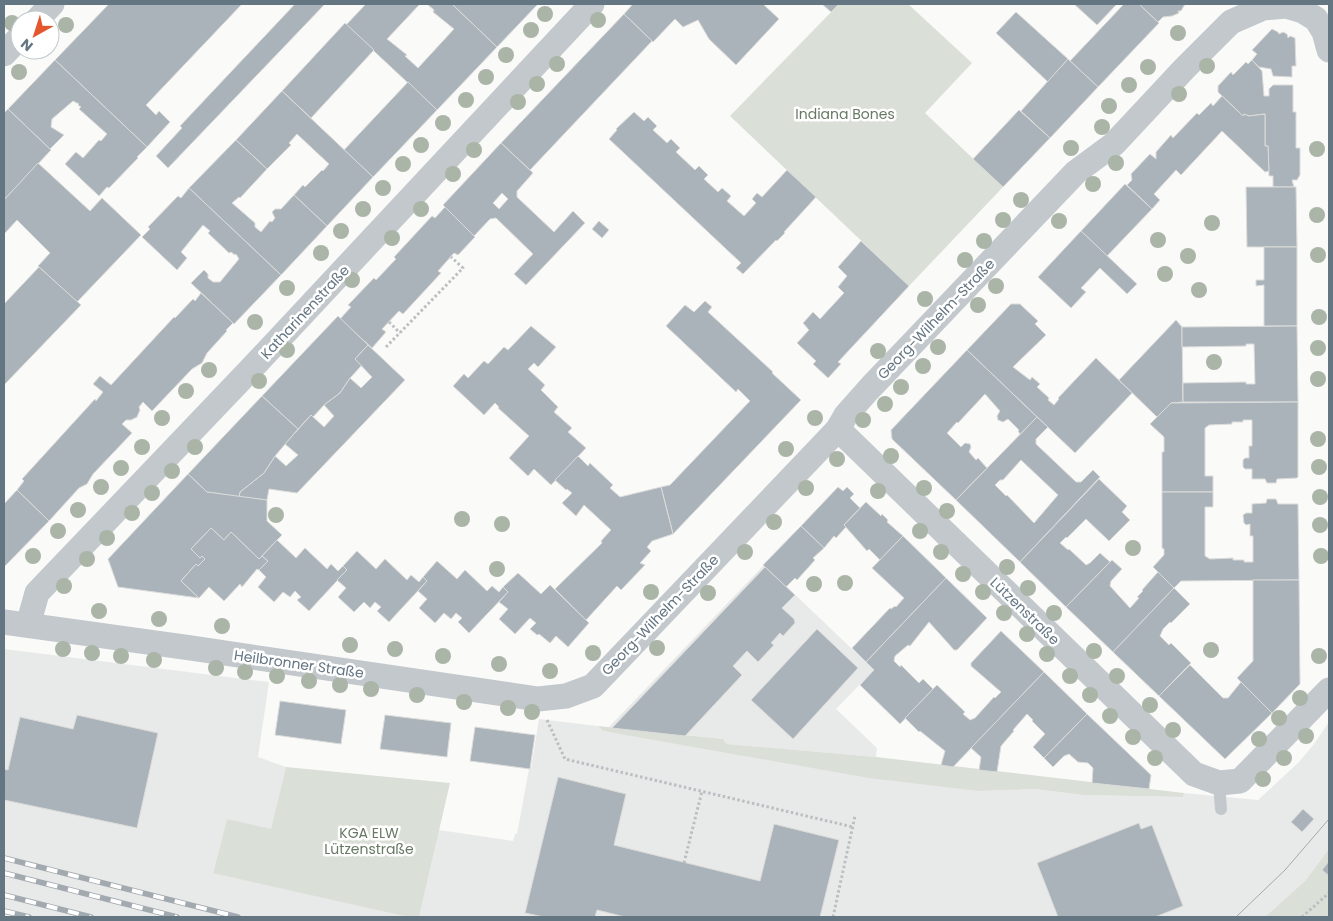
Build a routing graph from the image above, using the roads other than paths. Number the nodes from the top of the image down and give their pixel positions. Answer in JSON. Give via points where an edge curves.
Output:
{"nodes":[{"id":1,"x":592,"y":4,"type":"edge"},
{"id":2,"x":1305,"y":7,"type":"edge"},
{"id":3,"x":1329,"y":50,"type":"edge"},
{"id":4,"x":838,"y":429,"type":"junction"},
{"id":5,"x":4,"y":622,"type":"edge"},
{"id":6,"x":28,"y":625,"type":"junction"},
{"id":7,"x":593,"y":686,"type":"joint"},
{"id":8,"x":1329,"y":690,"type":"edge"},
{"id":9,"x":1219,"y":783,"type":"junction"},
{"id":10,"x":1222,"y":809,"type":"dead end"}],
"edges":[{"from":1,"to":6,"type":"street","name":"Katharinenstraße","via":[[37,593]]},
{"from":2,"to":3,"type":"street","via":[[1324,32]]},
{"from":2,"to":4,"type":"street","name":"Georg-Wilhelm-Straße","via":[[1263,8],[1231,22],[1114,144],[1076,172],[870,388]]},
{"from":4,"to":7,"type":"street","name":"Georg-Wilhelm-Straße"},
{"from":4,"to":9,"type":"street","name":"Lützenstraße","via":[[1194,774]]},
{"from":5,"to":6,"type":"street","name":"Heilbronner Straße"},
{"from":6,"to":7,"type":"street","name":"Heilbronner Straße","via":[[538,700],[566,696]]},
{"from":8,"to":9,"type":"street","via":[[1240,781]]},
{"from":9,"to":10,"type":"lane"}]}
